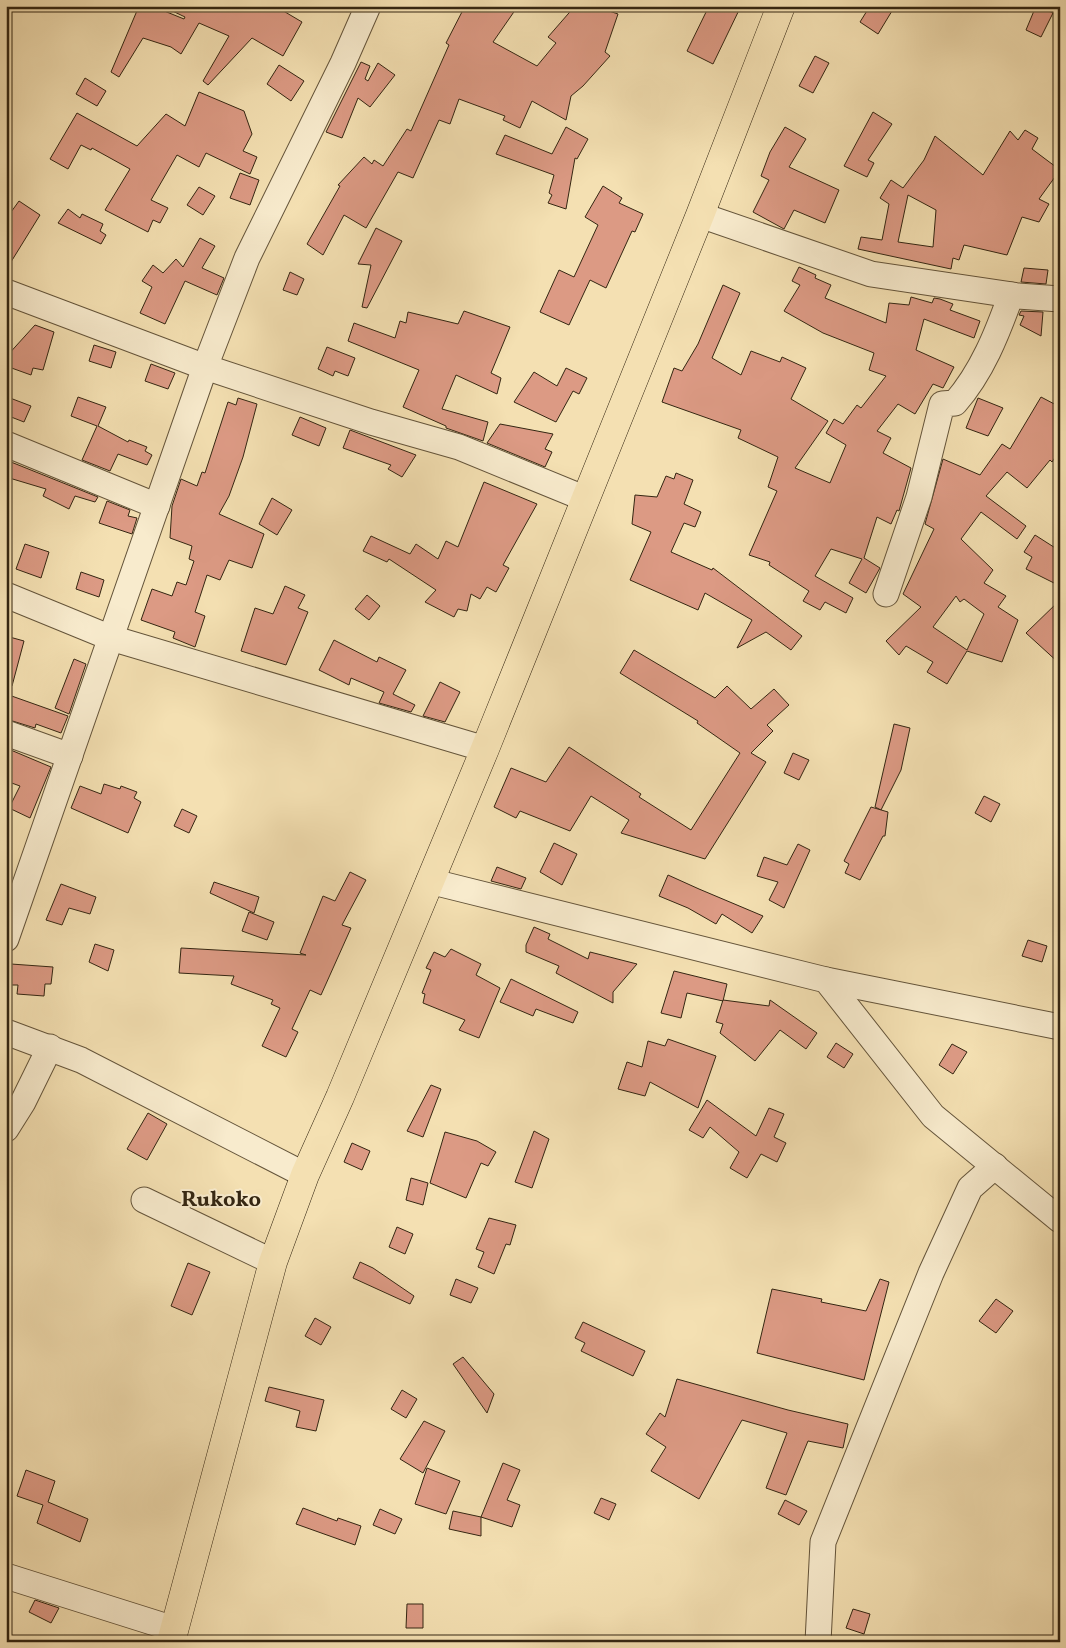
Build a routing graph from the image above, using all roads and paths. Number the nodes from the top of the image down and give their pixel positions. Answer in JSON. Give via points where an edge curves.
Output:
{"nodes":[{"id":1,"x":368,"y":6,"type":"edge"},
{"id":2,"x":781,"y":6,"type":"edge"},
{"id":3,"x":700,"y":215,"type":"junction"},
{"id":4,"x":6,"y":292,"type":"edge"},
{"id":5,"x":1011,"y":295,"type":"junction"},
{"id":6,"x":1060,"y":299,"type":"edge"},
{"id":7,"x":205,"y":367,"type":"junction"},
{"id":8,"x":6,"y":444,"type":"edge"},
{"id":9,"x":586,"y":499,"type":"junction"},
{"id":10,"x":157,"y":506,"type":"junction"},
{"id":11,"x":886,"y":594,"type":"dead end"},
{"id":12,"x":6,"y":595,"type":"edge"},
{"id":13,"x":111,"y":638,"type":"junction"},
{"id":14,"x":6,"y":733,"type":"edge"},
{"id":15,"x":485,"y":749,"type":"junction"},
{"id":16,"x":70,"y":756,"type":"junction"},
{"id":17,"x":428,"y":881,"type":"junction"},
{"id":18,"x":12,"y":904,"type":"edge"},
{"id":19,"x":6,"y":939,"type":"edge"},
{"id":20,"x":826,"y":980,"type":"junction"},
{"id":21,"x":1060,"y":1027,"type":"edge"},
{"id":22,"x":6,"y":1032,"type":"edge"},
{"id":23,"x":50,"y":1048,"type":"junction"},
{"id":24,"x":6,"y":1129,"type":"edge"},
{"id":25,"x":995,"y":1166,"type":"junction"},
{"id":26,"x":305,"y":1175,"type":"junction"},
{"id":27,"x":144,"y":1200,"type":"dead end"},
{"id":28,"x":1060,"y":1220,"type":"edge"},
{"id":29,"x":273,"y":1262,"type":"junction"},
{"id":30,"x":6,"y":1576,"type":"edge"},
{"id":31,"x":173,"y":1635,"type":"edge"},
{"id":32,"x":818,"y":1642,"type":"edge"}],
"edges":[{"from":1,"to":7,"type":"street","via":[[247,258]]},
{"from":2,"to":3,"type":"highway"},
{"from":3,"to":5,"type":"street","via":[[871,274]]},
{"from":3,"to":9,"type":"highway"},
{"from":4,"to":7,"type":"street"},
{"from":5,"to":6,"type":"street"},
{"from":5,"to":11,"type":"street","via":[[1000,327],[973,383],[955,403],[942,404],[919,497]]},
{"from":7,"to":9,"type":"street","via":[[371,422],[459,447]]},
{"from":7,"to":10,"type":"street"},
{"from":8,"to":10,"type":"street"},
{"from":9,"to":15,"type":"highway"},
{"from":10,"to":13,"type":"street"},
{"from":12,"to":13,"type":"street"},
{"from":13,"to":15,"type":"street"},
{"from":13,"to":16,"type":"street"},
{"from":14,"to":16,"type":"street"},
{"from":15,"to":17,"type":"highway"},
{"from":16,"to":18,"type":"street"},
{"from":17,"to":20,"type":"street"},
{"from":17,"to":26,"type":"highway"},
{"from":18,"to":19,"type":"street"},
{"from":20,"to":21,"type":"street"},
{"from":20,"to":25,"type":"street","via":[[933,1116]]},
{"from":22,"to":23,"type":"street"},
{"from":23,"to":24,"type":"street"},
{"from":23,"to":26,"type":"street","via":[[106,1072]]},
{"from":25,"to":28,"type":"street"},
{"from":25,"to":32,"type":"street","via":[[970,1188],[931,1273],[823,1542]]},
{"from":26,"to":29,"type":"highway"},
{"from":27,"to":29,"type":"street"},
{"from":29,"to":31,"type":"highway"},
{"from":30,"to":31,"type":"street"}]}
